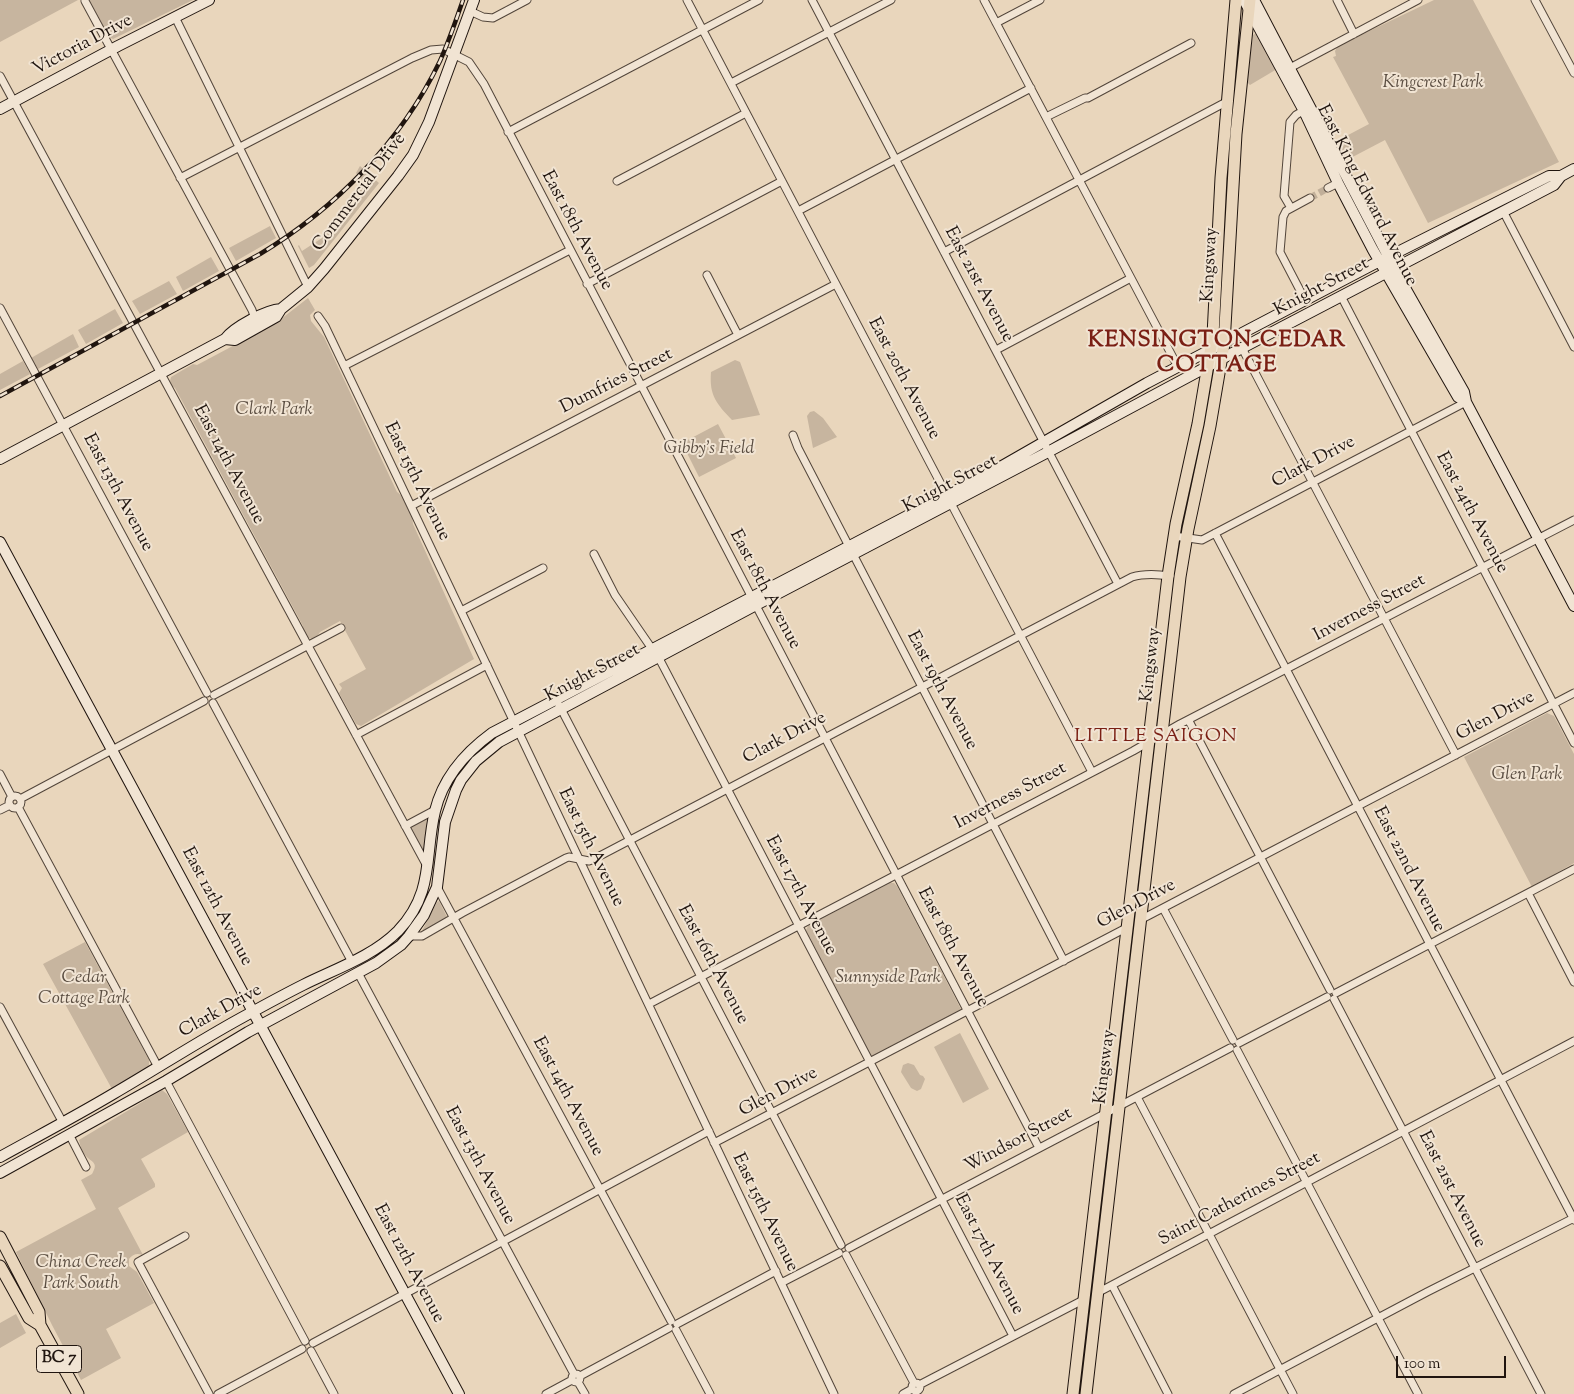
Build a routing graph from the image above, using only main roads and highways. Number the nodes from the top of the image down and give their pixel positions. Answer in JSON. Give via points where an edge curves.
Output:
{"nodes":[{"id":1,"x":209,"y":0,"type":"edge"},
{"id":2,"x":474,"y":0,"type":"edge"},
{"id":3,"x":1236,"y":0,"type":"edge"},
{"id":4,"x":1250,"y":3,"type":"edge"},
{"id":5,"x":0,"y":109,"type":"edge"},
{"id":6,"x":1307,"y":109,"type":"junction"},
{"id":7,"x":1574,"y":169,"type":"edge"},
{"id":8,"x":1561,"y":176,"type":"junction"},
{"id":9,"x":1384,"y":258,"type":"junction"},
{"id":10,"x":1390,"y":270,"type":"junction"},
{"id":11,"x":281,"y":309,"type":"junction"},
{"id":12,"x":226,"y":339,"type":"junction"},
{"id":13,"x":1224,"y":344,"type":"junction"},
{"id":14,"x":1210,"y":350,"type":"junction"},
{"id":15,"x":1222,"y":359,"type":"junction"},
{"id":16,"x":1208,"y":366,"type":"junction"},
{"id":17,"x":1046,"y":448,"type":"junction"},
{"id":18,"x":0,"y":459,"type":"edge"},
{"id":19,"x":0,"y":542,"type":"edge"},
{"id":20,"x":1174,"y":576,"type":"junction"},
{"id":21,"x":1574,"y":606,"type":"edge"},
{"id":22,"x":655,"y":654,"type":"junction"},
{"id":23,"x":428,"y":869,"type":"joint"},
{"id":24,"x":437,"y":887,"type":"joint"},
{"id":25,"x":254,"y":1012,"type":"junction"},
{"id":26,"x":260,"y":1025,"type":"junction"},
{"id":27,"x":0,"y":1157,"type":"edge"},
{"id":28,"x":0,"y":1174,"type":"edge"},
{"id":29,"x":0,"y":1237,"type":"edge"},
{"id":30,"x":0,"y":1266,"type":"edge"},
{"id":31,"x":40,"y":1325,"type":"junction"},
{"id":32,"x":78,"y":1394,"type":"edge"},
{"id":33,"x":459,"y":1394,"type":"edge"},
{"id":34,"x":1073,"y":1394,"type":"edge"},
{"id":35,"x":1086,"y":1394,"type":"edge"}],
"edges":[{"from":1,"to":5,"type":"main road","name":"Victoria Drive"},
{"from":2,"to":11,"type":"main road","name":"Commercial Drive","via":[[429,122],[412,155],[308,287]]},
{"from":3,"to":14,"type":"main road","name":"Kingsway"},
{"from":4,"to":6,"type":"main road","name":"East King Edward Avenue"},
{"from":4,"to":13,"type":"main road","name":"Kingsway","via":[[1236,134]]},
{"from":6,"to":9,"type":"main road","name":"East King Edward Avenue"},
{"from":6,"to":9,"type":"main road","name":"East King Edward Avenue","via":[[1338,182]]},
{"from":7,"to":8,"type":"main road","name":"Knight Street"},
{"from":8,"to":9,"type":"main road","name":"Knight Street","via":[[1549,176]]},
{"from":8,"to":10,"type":"main road","name":"Knight Street","via":[[1554,185]]},
{"from":9,"to":10,"type":"main road","name":"East King Edward Avenue"},
{"from":9,"to":13,"type":"main road","name":"Knight Street"},
{"from":10,"to":15,"type":"main road","name":"Knight Street"},
{"from":10,"to":21,"type":"main road","name":"East King Edward Avenue","via":[[1464,392],[1466,402]]},
{"from":11,"to":12,"type":"main road","name":"Commercial Drive","via":[[272,310],[230,332]]},
{"from":11,"to":12,"type":"main road","name":"Commercial Drive","via":[[276,317],[253,331],[235,340]]},
{"from":12,"to":18,"type":"main road","name":"Commercial Drive"},
{"from":13,"to":14,"type":"main road","name":"Knight Street"},
{"from":13,"to":15,"type":"main road","name":"Kingsway"},
{"from":14,"to":16,"type":"main road","name":"Kingsway"},
{"from":14,"to":17,"type":"main road","name":"Knight Street"},
{"from":15,"to":16,"type":"main road","name":"Knight Street"},
{"from":15,"to":20,"type":"main road","name":"Kingsway","via":[[1186,538]]},
{"from":16,"to":17,"type":"main road","name":"Knight Street"},
{"from":16,"to":20,"type":"main road","name":"Kingsway","via":[[1174,536]]},
{"from":17,"to":22,"type":"main road","name":"Knight Street"},
{"from":19,"to":25,"type":"main road","name":"East 12th Avenue"},
{"from":20,"to":34,"type":"main road","name":"Kingsway","via":[[1149,742]]},
{"from":20,"to":35,"type":"main road","name":"Kingsway","via":[[1162,734]]},
{"from":22,"to":23,"type":"main road","name":"Knight Street","via":[[556,699],[481,741],[449,780],[435,810]]},
{"from":22,"to":24,"type":"main road","name":"Knight Street","via":[[518,731],[488,750],[468,770],[458,785],[445,822]]},
{"from":23,"to":25,"type":"main road","name":"Clark Drive","via":[[421,895],[406,921],[381,945]]},
{"from":24,"to":26,"type":"main road","name":"Clark Drive","via":[[424,915],[409,936],[386,957]]},
{"from":25,"to":26,"type":"main road","name":"East 12th Avenue"},
{"from":25,"to":27,"type":"main road","name":"Clark Drive"},
{"from":26,"to":28,"type":"main road","name":"Clark Drive"},
{"from":26,"to":33,"type":"main road","name":"East 12th Avenue"},
{"from":29,"to":31,"type":"main road","number":"BC 7","via":[[39,1312]]},
{"from":30,"to":31,"type":"main road","number":"BC 7","via":[[28,1318]]},
{"from":31,"to":32,"type":"main road","number":"BC 7"}]}
